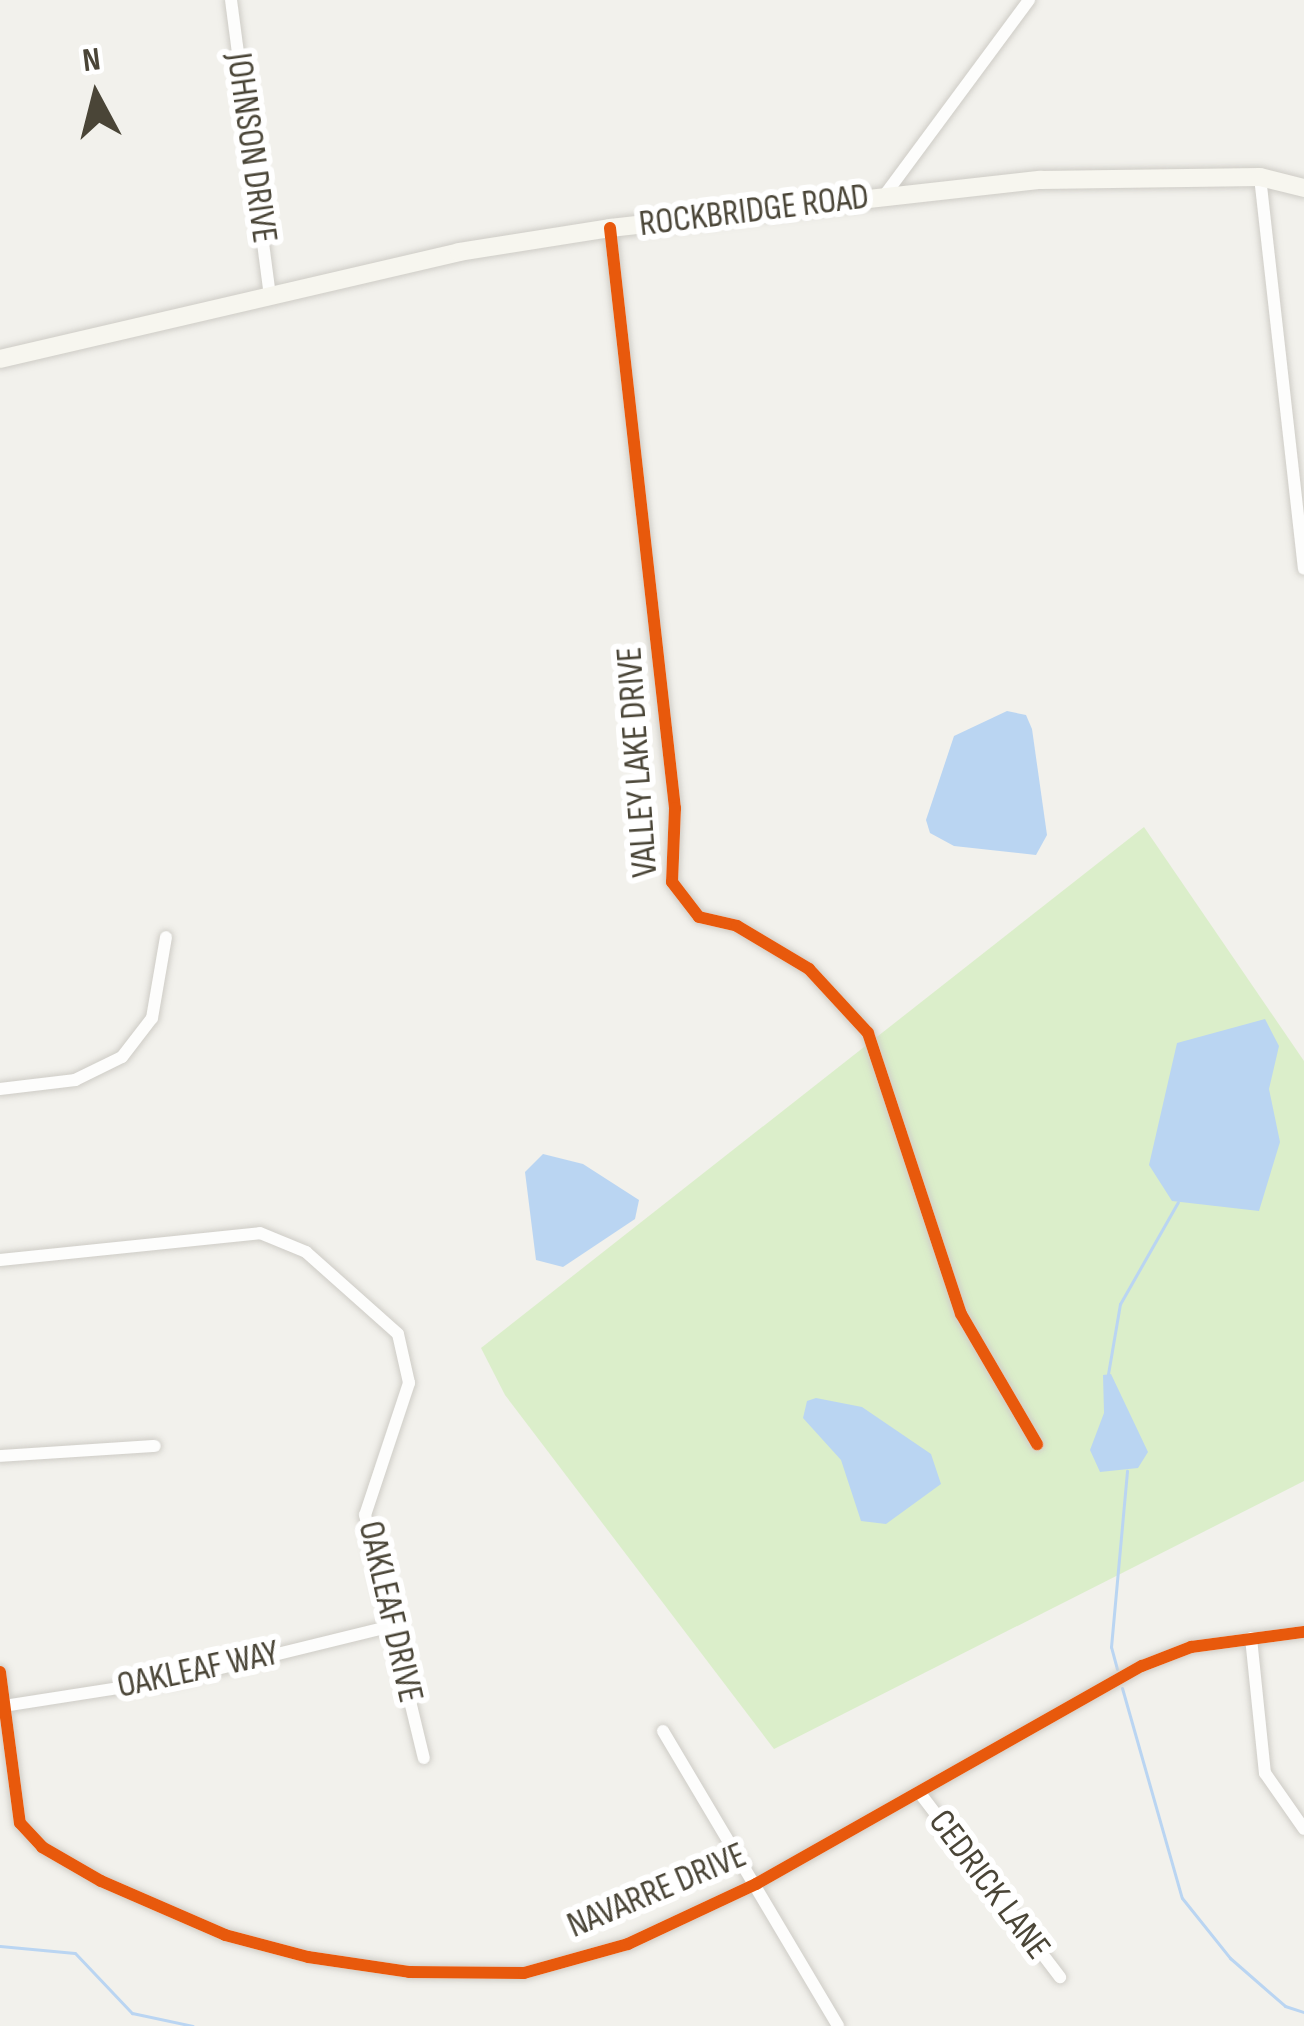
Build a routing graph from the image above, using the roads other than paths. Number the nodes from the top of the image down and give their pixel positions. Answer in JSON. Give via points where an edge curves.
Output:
{"nodes":[{"id":1,"x":231,"y":0,"type":"edge"},
{"id":2,"x":1029,"y":0,"type":"edge"},
{"id":3,"x":1260,"y":176,"type":"junction"},
{"id":4,"x":1304,"y":188,"type":"edge"},
{"id":5,"x":884,"y":196,"type":"junction"},
{"id":6,"x":610,"y":228,"type":"junction"},
{"id":7,"x":270,"y":297,"type":"junction"},
{"id":8,"x":0,"y":359,"type":"edge"},
{"id":9,"x":1304,"y":568,"type":"edge"},
{"id":10,"x":166,"y":937,"type":"dead end"},
{"id":11,"x":0,"y":1088,"type":"edge"},
{"id":12,"x":0,"y":1260,"type":"edge"},
{"id":13,"x":1036,"y":1444,"type":"dead end"},
{"id":14,"x":155,"y":1446,"type":"dead end"},
{"id":15,"x":0,"y":1456,"type":"edge"},
{"id":16,"x":391,"y":1626,"type":"junction"},
{"id":17,"x":1304,"y":1632,"type":"edge"},
{"id":18,"x":1251,"y":1638,"type":"junction"},
{"id":19,"x":0,"y":1672,"type":"edge"},
{"id":20,"x":4,"y":1706,"type":"junction"},
{"id":21,"x":663,"y":1731,"type":"dead end"},
{"id":22,"x":424,"y":1757,"type":"dead end"},
{"id":23,"x":919,"y":1792,"type":"junction"},
{"id":24,"x":1304,"y":1828,"type":"edge"},
{"id":25,"x":756,"y":1884,"type":"junction"},
{"id":26,"x":1060,"y":1977,"type":"dead end"},
{"id":27,"x":838,"y":2026,"type":"edge"}],
"edges":[{"from":1,"to":7,"type":"street","name":"JOHNSON DRIVE"},
{"from":2,"to":5,"type":"street"},
{"from":3,"to":4,"type":"main road","name":"ROCKBRIDGE ROAD"},
{"from":3,"to":5,"type":"main road","name":"ROCKBRIDGE ROAD","via":[[1040,180]]},
{"from":3,"to":9,"type":"street"},
{"from":5,"to":6,"type":"main road","name":"ROCKBRIDGE ROAD"},
{"from":6,"to":7,"type":"main road","name":"ROCKBRIDGE ROAD"},
{"from":6,"to":13,"type":"street","name":"VALLEY LAKE DRIVE","via":[[655,593],[675,808],[671,882],[699,916],[736,926],[809,969],[868,1033],[961,1314]]},
{"from":7,"to":8,"type":"main road","name":"ROCKBRIDGE ROAD"},
{"from":10,"to":11,"type":"street","via":[[152,1018],[122,1058],[75,1080]]},
{"from":12,"to":16,"type":"street","name":"OAKLEAF DRIVE","via":[[260,1233],[307,1252],[398,1334],[410,1383],[365,1514]]},
{"from":14,"to":15,"type":"street"},
{"from":16,"to":20,"type":"street","name":"OAKLEAF WAY","via":[[176,1679]]},
{"from":16,"to":22,"type":"street","name":"OAKLEAF DRIVE"},
{"from":17,"to":18,"type":"street","name":"NAVARRE DRIVE"},
{"from":18,"to":23,"type":"street","name":"NAVARRE DRIVE","via":[[1142,1666]]},
{"from":18,"to":24,"type":"street","via":[[1265,1773]]},
{"from":19,"to":20,"type":"street","name":"NAVARRE DRIVE"},
{"from":20,"to":25,"type":"street","name":"NAVARRE DRIVE","via":[[14,1808],[41,1847],[178,1917],[308,1957],[409,1972],[524,1973],[628,1944]]},
{"from":21,"to":25,"type":"street"},
{"from":23,"to":25,"type":"street","name":"NAVARRE DRIVE"},
{"from":23,"to":26,"type":"street","name":"CEDRICK LANE"},
{"from":25,"to":27,"type":"street"}]}
